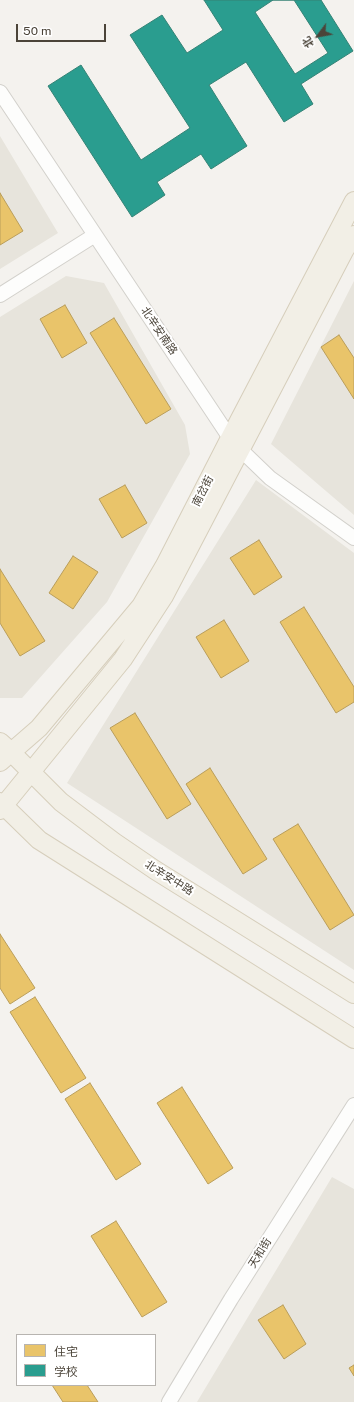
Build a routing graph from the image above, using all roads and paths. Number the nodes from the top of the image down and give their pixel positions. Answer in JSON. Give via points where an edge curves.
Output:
{"nodes":[{"id":1,"x":0,"y":92,"type":"edge"},
{"id":2,"x":354,"y":201,"type":"edge"},
{"id":3,"x":354,"y":234,"type":"edge"},
{"id":4,"x":96,"y":235,"type":"junction"},
{"id":5,"x":0,"y":295,"type":"edge"},
{"id":6,"x":235,"y":444,"type":"junction"},
{"id":7,"x":354,"y":538,"type":"edge"},
{"id":8,"x":4,"y":752,"type":"edge"},
{"id":9,"x":31,"y":773,"type":"junction"},
{"id":10,"x":1,"y":806,"type":"edge"},
{"id":11,"x":354,"y":994,"type":"edge"},
{"id":12,"x":354,"y":1040,"type":"edge"},
{"id":13,"x":354,"y":1105,"type":"edge"},
{"id":14,"x":169,"y":1402,"type":"edge"}],
"edges":[{"from":1,"to":4,"type":"street","name":"北辛安南路"},
{"from":2,"to":6,"type":"main road","name":"南岔街"},
{"from":3,"to":6,"type":"main road","name":"南岔街"},
{"from":4,"to":5,"type":"street"},
{"from":4,"to":6,"type":"street","name":"北辛安南路"},
{"from":6,"to":7,"type":"street","name":"北辛安南路","via":[[270,478]]},
{"from":6,"to":8,"type":"main road","name":"南岔街","via":[[141,606],[39,728]]},
{"from":6,"to":9,"type":"main road","name":"南岔街","via":[[164,596],[123,659]]},
{"from":8,"to":9,"type":"main road","name":"北辛安中路"},
{"from":9,"to":10,"type":"main road","name":"南岔街"},
{"from":9,"to":11,"type":"main road","name":"北辛安中路","via":[[61,802],[114,842]]},
{"from":10,"to":12,"type":"main road","via":[[39,840]]},
{"from":13,"to":14,"type":"street","name":"天和街"}]}
